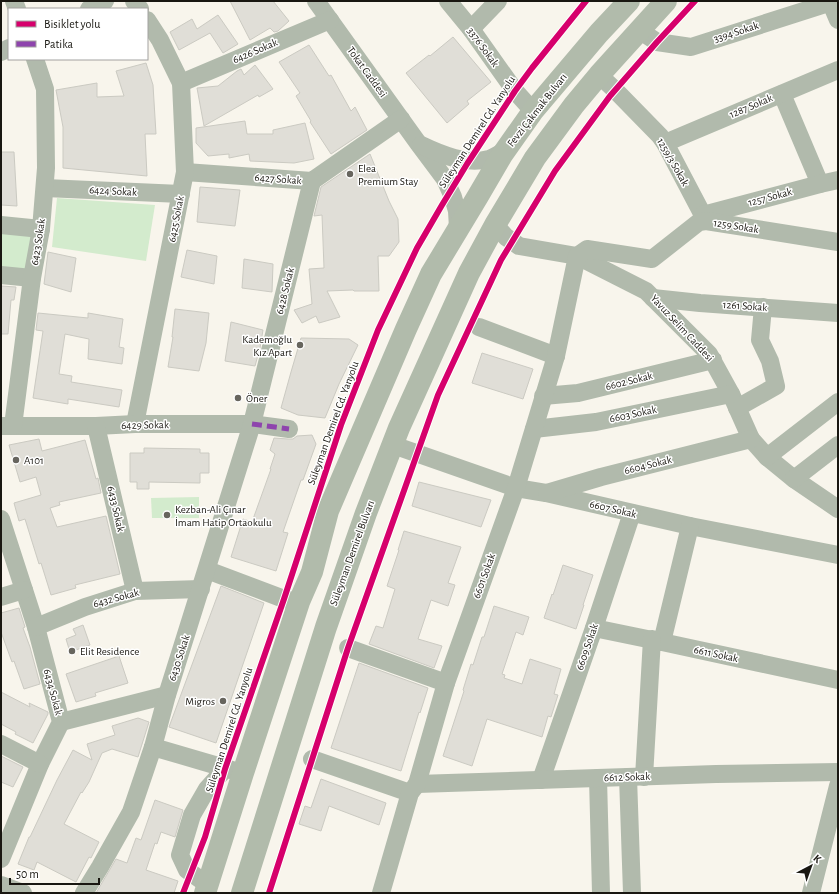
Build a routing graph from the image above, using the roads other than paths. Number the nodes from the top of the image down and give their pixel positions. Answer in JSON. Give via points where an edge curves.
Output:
{"nodes":[{"id":1,"x":104,"y":1,"type":"edge"},
{"id":2,"x":316,"y":1,"type":"edge"},
{"id":3,"x":448,"y":1,"type":"edge"},
{"id":4,"x":498,"y":1,"type":"edge"},
{"id":5,"x":629,"y":1,"type":"edge"},
{"id":6,"x":666,"y":1,"type":"edge"},
{"id":7,"x":832,"y":1,"type":"edge"},
{"id":8,"x":91,"y":8,"type":"edge"},
{"id":9,"x":330,"y":20,"type":"junction"},
{"id":10,"x":838,"y":20,"type":"edge"},
{"id":11,"x":148,"y":22,"type":"edge"},
{"id":12,"x":471,"y":29,"type":"junction"},
{"id":13,"x":639,"y":30,"type":"junction"},
{"id":14,"x":35,"y":60,"type":"edge"},
{"id":15,"x":838,"y":70,"type":"edge"},
{"id":16,"x":599,"y":75,"type":"junction"},
{"id":17,"x":181,"y":82,"type":"junction"},
{"id":18,"x":782,"y":94,"type":"junction"},
{"id":19,"x":534,"y":111,"type":"junction"},
{"id":20,"x":401,"y":119,"type":"junction"},
{"id":21,"x":418,"y":143,"type":"junction"},
{"id":22,"x":665,"y":143,"type":"junction"},
{"id":23,"x":506,"y":150,"type":"junction"},
{"id":24,"x":184,"y":172,"type":"junction"},
{"id":25,"x":838,"y":180,"type":"edge"},
{"id":26,"x":312,"y":181,"type":"junction"},
{"id":27,"x":820,"y":184,"type":"junction"},
{"id":28,"x":45,"y":188,"type":"junction"},
{"id":29,"x":181,"y":194,"type":"junction"},
{"id":30,"x":704,"y":218,"type":"junction"},
{"id":31,"x":1,"y":225,"type":"edge"},
{"id":32,"x":495,"y":225,"type":"junction"},
{"id":33,"x":458,"y":228,"type":"junction"},
{"id":34,"x":41,"y":229,"type":"junction"},
{"id":35,"x":838,"y":242,"type":"edge"},
{"id":36,"x":577,"y":256,"type":"junction"},
{"id":37,"x":1,"y":275,"type":"edge"},
{"id":38,"x":32,"y":278,"type":"junction"},
{"id":39,"x":653,"y":298,"type":"junction"},
{"id":40,"x":763,"y":307,"type":"junction"},
{"id":41,"x":838,"y":313,"type":"edge"},
{"id":42,"x":479,"y":328,"type":"dead end"},
{"id":43,"x":556,"y":356,"type":"junction"},
{"id":44,"x":713,"y":360,"type":"junction"},
{"id":45,"x":543,"y":396,"type":"junction"},
{"id":46,"x":734,"y":401,"type":"junction"},
{"id":47,"x":838,"y":402,"type":"edge"},
{"id":48,"x":135,"y":424,"type":"junction"},
{"id":49,"x":252,"y":424,"type":"junction"},
{"id":50,"x":7,"y":426,"type":"edge"},
{"id":51,"x":96,"y":426,"type":"junction"},
{"id":52,"x":534,"y":428,"type":"junction"},
{"id":53,"x":289,"y":429,"type":"dead end"},
{"id":54,"x":751,"y":439,"type":"junction"},
{"id":55,"x":393,"y":445,"type":"junction"},
{"id":56,"x":838,"y":445,"type":"edge"},
{"id":57,"x":767,"y":457,"type":"junction"},
{"id":58,"x":794,"y":479,"type":"junction"},
{"id":59,"x":516,"y":488,"type":"junction"},
{"id":60,"x":546,"y":493,"type":"junction"},
{"id":61,"x":838,"y":508,"type":"edge"},
{"id":62,"x":632,"y":513,"type":"junction"},
{"id":63,"x":1,"y":519,"type":"edge"},
{"id":64,"x":690,"y":526,"type":"junction"},
{"id":65,"x":838,"y":555,"type":"edge"},
{"id":66,"x":207,"y":570,"type":"junction"},
{"id":67,"x":200,"y":589,"type":"junction"},
{"id":68,"x":24,"y":590,"type":"junction"},
{"id":69,"x":135,"y":591,"type":"junction"},
{"id":70,"x":1,"y":596,"type":"edge"},
{"id":71,"x":299,"y":602,"type":"junction"},
{"id":72,"x":36,"y":627,"type":"junction"},
{"id":73,"x":594,"y":628,"type":"junction"},
{"id":74,"x":656,"y":640,"type":"junction"},
{"id":75,"x":348,"y":648,"type":"dead end"},
{"id":76,"x":838,"y":680,"type":"edge"},
{"id":77,"x":446,"y":684,"type":"junction"},
{"id":78,"x":167,"y":695,"type":"junction"},
{"id":79,"x":61,"y":722,"type":"junction"},
{"id":80,"x":1,"y":744,"type":"edge"},
{"id":81,"x":153,"y":747,"type":"junction"},
{"id":82,"x":312,"y":759,"type":"dead end"},
{"id":83,"x":40,"y":764,"type":"junction"},
{"id":84,"x":234,"y":771,"type":"junction"},
{"id":85,"x":838,"y":772,"type":"edge"},
{"id":86,"x":636,"y":777,"type":"junction"},
{"id":87,"x":598,"y":778,"type":"junction"},
{"id":88,"x":541,"y":780,"type":"junction"},
{"id":89,"x":413,"y":789,"type":"junction"},
{"id":90,"x":838,"y":789,"type":"edge"},
{"id":91,"x":1,"y":859,"type":"edge"},
{"id":92,"x":1,"y":885,"type":"edge"},
{"id":93,"x":204,"y":890,"type":"edge"},
{"id":94,"x":23,"y":893,"type":"edge"},
{"id":95,"x":84,"y":893,"type":"edge"},
{"id":96,"x":242,"y":893,"type":"edge"},
{"id":97,"x":380,"y":893,"type":"edge"},
{"id":98,"x":601,"y":893,"type":"edge"},
{"id":99,"x":632,"y":893,"type":"edge"},
{"id":100,"x":806,"y":893,"type":"edge"}],
"edges":[{"from":1,"to":8,"type":"street"},
{"from":2,"to":9,"type":"street","name":"Tokat Caddesi"},
{"from":3,"to":12,"type":"street","name":"3376 Sokak"},
{"from":4,"to":12,"type":"street"},
{"from":5,"to":19,"type":"main road","name":"Fevzi Çakmak Bulvarı"},
{"from":6,"to":13,"type":"main road"},
{"from":7,"to":10,"type":"street"},
{"from":7,"to":13,"type":"street","name":"3394 Sokak","via":[[691,47],[657,42]]},
{"from":9,"to":17,"type":"street","name":"6426 Sokak"},
{"from":9,"to":20,"type":"street","name":"Tokat Caddesi"},
{"from":11,"to":17,"type":"street","name":"6425 Sokak"},
{"from":12,"to":19,"type":"street","name":"3376 Sokak","via":[[515,91]]},
{"from":13,"to":16,"type":"main road"},
{"from":14,"to":28,"type":"street","name":"6423 Sokak","via":[[45,89]]},
{"from":15,"to":18,"type":"street","name":"1287 Sokak"},
{"from":16,"to":22,"type":"street","name":"1259/3 Sokak"},
{"from":16,"to":32,"type":"main road","via":[[535,158]]},
{"from":17,"to":24,"type":"street","name":"6425 Sokak"},
{"from":18,"to":22,"type":"street","name":"1287 Sokak"},
{"from":18,"to":27,"type":"street"},
{"from":19,"to":23,"type":"main road","name":"Fevzi Çakmak Bulvarı"},
{"from":20,"to":21,"type":"street","name":"Tokat Caddesi"},
{"from":20,"to":26,"type":"street","name":"6427 Sokak"},
{"from":21,"to":23,"type":"street","via":[[453,158],[472,161],[490,158]]},
{"from":21,"to":33,"type":"street","name":"Tokat Caddesi","via":[[449,186],[457,211]]},
{"from":22,"to":30,"type":"street","name":"1259/3 Sokak"},
{"from":23,"to":33,"type":"main road","name":"Fevzi Çakmak Bulvarı"},
{"from":24,"to":26,"type":"street","name":"6427 Sokak"},
{"from":24,"to":29,"type":"street","name":"6425 Sokak"},
{"from":25,"to":27,"type":"street","name":"1257 Sokak"},
{"from":26,"to":49,"type":"street","name":"6428 Sokak"},
{"from":27,"to":30,"type":"street","name":"1257 Sokak"},
{"from":28,"to":29,"type":"street","name":"6424 Sokak"},
{"from":28,"to":34,"type":"street","name":"6423 Sokak"},
{"from":29,"to":48,"type":"street","name":"6425 Sokak"},
{"from":30,"to":35,"type":"street","name":"1259 Sokak"},
{"from":30,"to":36,"type":"street","name":"1259 Sokak","via":[[652,259],[587,249]]},
{"from":31,"to":34,"type":"street"},
{"from":32,"to":36,"type":"street","name":"Yavuz Selim Caddesi","via":[[519,246]]},
{"from":32,"to":55,"type":"main road","name":"Süleyman Demirel Bulvarı","via":[[469,273]]},
{"from":33,"to":71,"type":"main road","via":[[431,274],[328,511],[312,572]]},
{"from":34,"to":38,"type":"street","name":"6423 Sokak"},
{"from":36,"to":39,"type":"street","name":"Yavuz Selim Caddesi","via":[[646,291]]},
{"from":36,"to":43,"type":"street","name":"6601 Sokak"},
{"from":37,"to":38,"type":"street"},
{"from":38,"to":50,"type":"street","name":"6423 Sokak"},
{"from":39,"to":40,"type":"street","name":"1261 Sokak"},
{"from":39,"to":44,"type":"street","name":"Yavuz Selim Caddesi"},
{"from":40,"to":41,"type":"street","name":"1261 Sokak"},
{"from":40,"to":46,"type":"street","name":"6603 Sokak","via":[[760,340],[770,361],[776,386]]},
{"from":42,"to":43,"type":"street"},
{"from":43,"to":45,"type":"street","name":"6601 Sokak"},
{"from":44,"to":45,"type":"street","name":"6602 Sokak","via":[[578,393]]},
{"from":44,"to":46,"type":"street","name":"Yavuz Selim Caddesi"},
{"from":45,"to":52,"type":"street","name":"6601 Sokak"},
{"from":46,"to":52,"type":"street","name":"6603 Sokak","via":[[596,422]]},
{"from":46,"to":54,"type":"street","name":"Yavuz Selim Caddesi"},
{"from":47,"to":57,"type":"street"},
{"from":48,"to":49,"type":"street","name":"6429 Sokak"},
{"from":48,"to":51,"type":"street","name":"6429 Sokak"},
{"from":49,"to":53,"type":"street","name":"6429 Sokak"},
{"from":49,"to":66,"type":"street","name":"6430 Sokak"},
{"from":50,"to":51,"type":"street","name":"6429 Sokak"},
{"from":51,"to":69,"type":"street","name":"6433 Sokak"},
{"from":52,"to":59,"type":"street","name":"6601 Sokak"},
{"from":54,"to":57,"type":"street","name":"Yavuz Selim Caddesi"},
{"from":54,"to":60,"type":"street","name":"6604 Sokak"},
{"from":55,"to":59,"type":"street","name":"6607 Sokak"},
{"from":55,"to":96,"type":"main road","name":"Süleyman Demirel Bulvarı","via":[[326,626]]},
{"from":56,"to":58,"type":"street"},
{"from":57,"to":58,"type":"street","name":"Yavuz Selim Caddesi"},
{"from":58,"to":61,"type":"street","name":"Yavuz Selim Caddesi"},
{"from":59,"to":60,"type":"street","name":"6607 Sokak"},
{"from":59,"to":77,"type":"street","name":"6601 Sokak"},
{"from":60,"to":62,"type":"street","name":"6607 Sokak"},
{"from":62,"to":64,"type":"street","name":"6607 Sokak"},
{"from":62,"to":73,"type":"street","name":"6609 Sokak"},
{"from":63,"to":68,"type":"street","name":"6434 Sokak"},
{"from":64,"to":65,"type":"street","name":"6607 Sokak"},
{"from":64,"to":74,"type":"street"},
{"from":66,"to":67,"type":"street","name":"6430 Sokak"},
{"from":66,"to":71,"type":"street","via":[[284,599]]},
{"from":67,"to":69,"type":"street","name":"6432 Sokak"},
{"from":67,"to":78,"type":"street","name":"6430 Sokak"},
{"from":68,"to":70,"type":"street"},
{"from":68,"to":72,"type":"street","name":"6434 Sokak"},
{"from":69,"to":72,"type":"street","name":"6432 Sokak","via":[[85,607]]},
{"from":71,"to":84,"type":"main road"},
{"from":72,"to":79,"type":"street","name":"6434 Sokak"},
{"from":73,"to":74,"type":"street","name":"6611 Sokak"},
{"from":73,"to":88,"type":"street","name":"6609 Sokak"},
{"from":74,"to":76,"type":"street","name":"6611 Sokak"},
{"from":74,"to":86,"type":"street"},
{"from":75,"to":77,"type":"street"},
{"from":77,"to":89,"type":"street","name":"6601 Sokak"},
{"from":78,"to":79,"type":"street"},
{"from":78,"to":81,"type":"street","name":"6430 Sokak"},
{"from":79,"to":83,"type":"street","name":"6434 Sokak"},
{"from":80,"to":83,"type":"street"},
{"from":81,"to":84,"type":"street"},
{"from":81,"to":95,"type":"street","name":"6430 Sokak","via":[[131,812]]},
{"from":82,"to":89,"type":"street"},
{"from":83,"to":91,"type":"street","name":"6434 Sokak"},
{"from":84,"to":93,"type":"main road"},
{"from":84,"to":93,"type":"street","via":[[207,789],[192,815],[180,855],[187,870]]},
{"from":85,"to":86,"type":"street","name":"6612 Sokak"},
{"from":86,"to":87,"type":"street","name":"6612 Sokak"},
{"from":86,"to":99,"type":"street"},
{"from":87,"to":88,"type":"street","name":"6612 Sokak"},
{"from":87,"to":98,"type":"street"},
{"from":88,"to":89,"type":"street","name":"6612 Sokak"},
{"from":89,"to":97,"type":"street","name":"6601 Sokak"},
{"from":90,"to":100,"type":"street"},
{"from":92,"to":94,"type":"street"}]}
